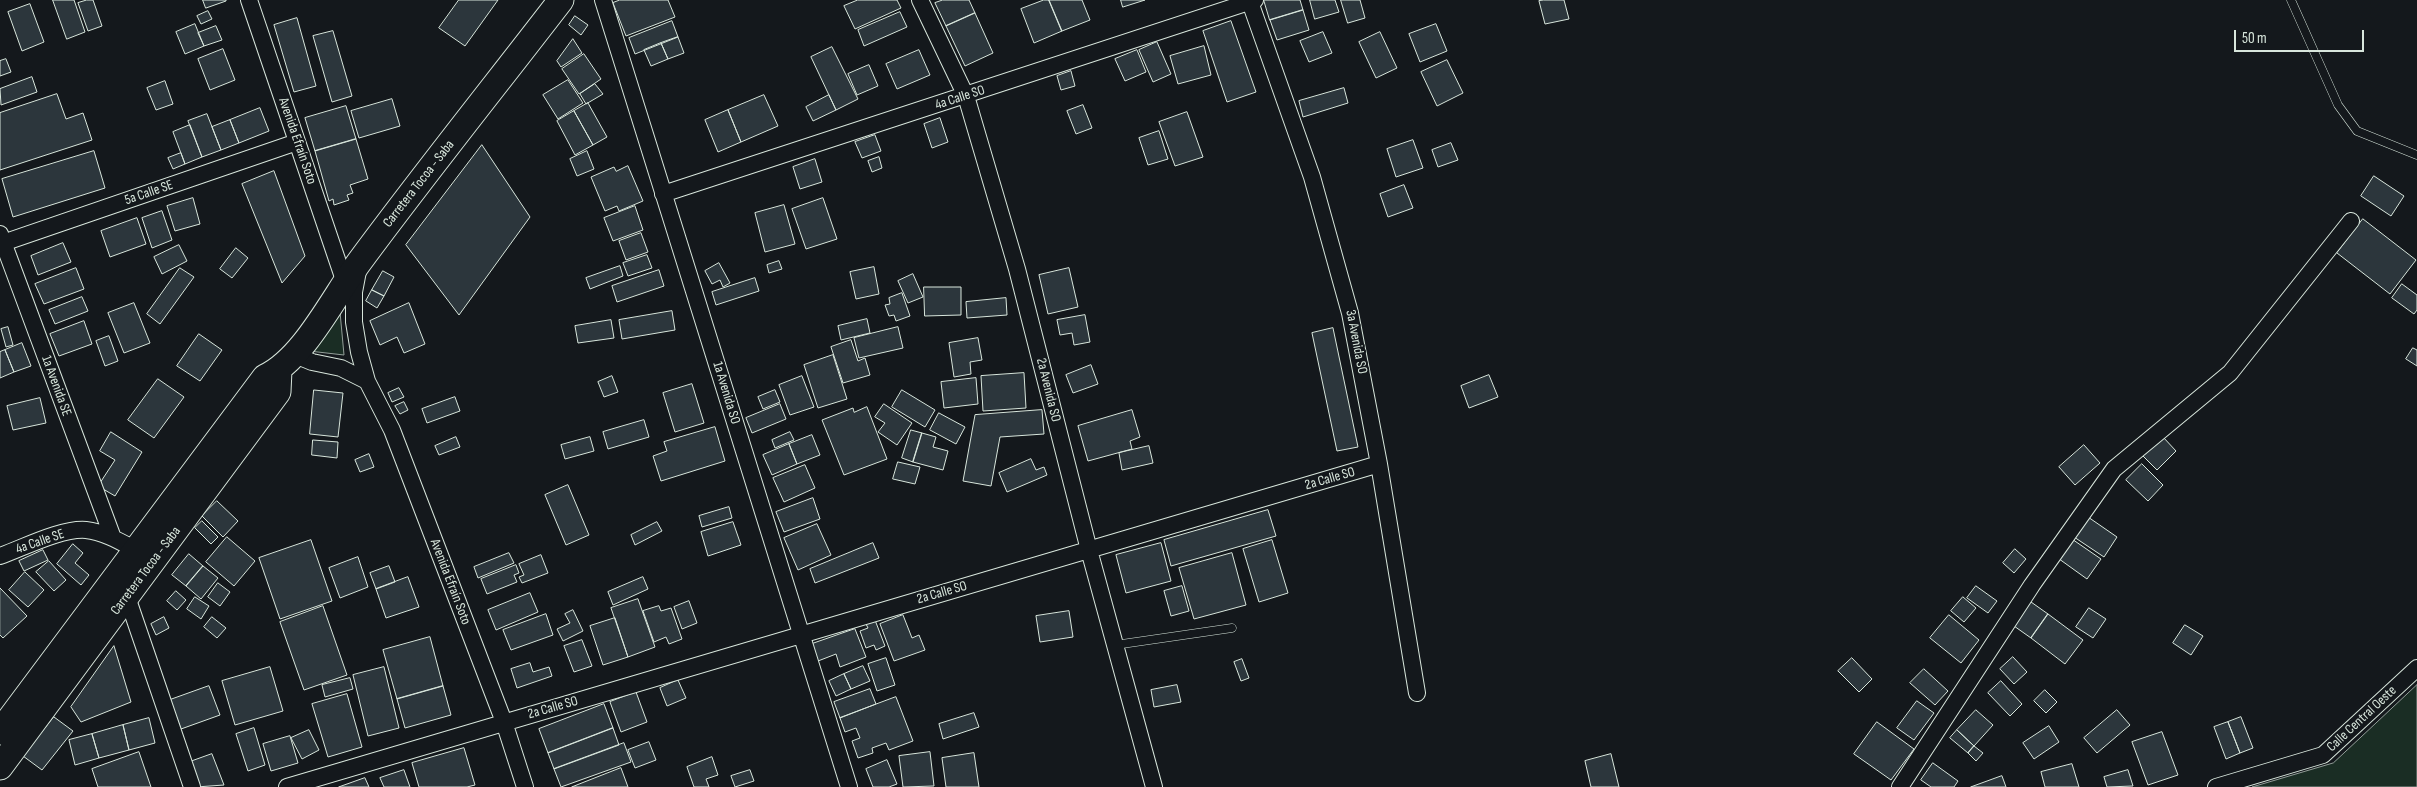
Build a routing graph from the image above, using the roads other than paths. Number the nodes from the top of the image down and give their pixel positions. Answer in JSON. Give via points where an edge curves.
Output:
{"nodes":[{"id":1,"x":249,"y":0,"type":"edge"},
{"id":2,"x":561,"y":0,"type":"edge"},
{"id":3,"x":603,"y":0,"type":"edge"},
{"id":4,"x":920,"y":0,"type":"edge"},
{"id":5,"x":2291,"y":0,"type":"edge"},
{"id":6,"x":1253,"y":1,"type":"edge"},
{"id":7,"x":966,"y":96,"type":"junction"},
{"id":8,"x":297,"y":142,"type":"junction"},
{"id":9,"x":2417,"y":155,"type":"edge"},
{"id":10,"x":663,"y":194,"type":"junction"},
{"id":11,"x":2351,"y":221,"type":"dead end"},
{"id":12,"x":1,"y":240,"type":"edge"},
{"id":13,"x":359,"y":262,"type":"junction"},
{"id":14,"x":345,"y":283,"type":"junction"},
{"id":15,"x":287,"y":362,"type":"junction"},
{"id":16,"x":367,"y":381,"type":"junction"},
{"id":17,"x":1379,"y":464,"type":"junction"},
{"id":18,"x":113,"y":538,"type":"junction"},
{"id":19,"x":136,"y":550,"type":"junction"},
{"id":20,"x":1089,"y":550,"type":"junction"},
{"id":21,"x":0,"y":556,"type":"edge"},
{"id":22,"x":123,"y":586,"type":"junction"},
{"id":23,"x":1232,"y":628,"type":"dead end"},
{"id":24,"x":801,"y":635,"type":"junction"},
{"id":25,"x":1115,"y":645,"type":"junction"},
{"id":26,"x":2417,"y":668,"type":"edge"},
{"id":27,"x":1417,"y":693,"type":"dead end"},
{"id":28,"x":504,"y":722,"type":"junction"},
{"id":29,"x":0,"y":732,"type":"edge"},
{"id":30,"x":0,"y":767,"type":"edge"},
{"id":31,"x":192,"y":787,"type":"edge"},
{"id":32,"x":287,"y":787,"type":"edge"},
{"id":33,"x":525,"y":787,"type":"edge"},
{"id":34,"x":849,"y":787,"type":"edge"},
{"id":35,"x":1154,"y":787,"type":"edge"},
{"id":36,"x":1900,"y":787,"type":"edge"},
{"id":37,"x":2216,"y":787,"type":"edge"}],
"edges":[{"from":1,"to":8,"type":"street","name":"Avenida Efraín Soto"},
{"from":2,"to":13,"type":"main road","name":"Carretera Tocoa - Saba"},
{"from":3,"to":10,"type":"street","name":"1a Avenida SO"},
{"from":4,"to":7,"type":"street","name":"2a Avenida SO"},
{"from":5,"to":9,"type":"lane","via":[[2338,104],[2357,130]]},
{"from":6,"to":7,"type":"street","name":"4a Calle SO"},
{"from":6,"to":17,"type":"street","name":"3a Avenida SO","via":[[1312,177],[1343,286]]},
{"from":7,"to":10,"type":"street","name":"4a Calle SO"},
{"from":7,"to":20,"type":"street","name":"2a Avenida SO","via":[[1017,270]]},
{"from":8,"to":12,"type":"street","name":"5a Calle SE"},
{"from":8,"to":14,"type":"street","name":"Avenida Efraín Soto"},
{"from":10,"to":24,"type":"street","name":"1a Avenida SO"},
{"from":11,"to":36,"type":"street","via":[[2230,373],[2114,469],[2032,584]]},
{"from":12,"to":18,"type":"street","name":"1a Avenida SE"},
{"from":13,"to":14,"type":"main road","name":"Carretera Tocoa - Saba"},
{"from":13,"to":16,"type":"street","name":"Avenida Efraín Soto","via":[[354,322]]},
{"from":14,"to":15,"type":"main road","name":"Carretera Tocoa - Saba"},
{"from":15,"to":16,"type":"street","via":[[312,362],[341,368]]},
{"from":15,"to":19,"type":"main road","name":"Carretera Tocoa - Saba","via":[[265,378]]},
{"from":15,"to":22,"type":"main road","name":"Carretera Tocoa - Saba","via":[[278,392]]},
{"from":16,"to":28,"type":"street","name":"Avenida Efraín Soto","via":[[392,430]]},
{"from":17,"to":20,"type":"street","name":"2a Calle SO"},
{"from":17,"to":27,"type":"street","name":"3a Avenida SO"},
{"from":18,"to":19,"type":"street","name":"4a Calle SE"},
{"from":18,"to":21,"type":"street","name":"4a Calle SE","via":[[85,530],[66,532]]},
{"from":19,"to":22,"type":"main road","name":"Carretera Tocoa - Saba"},
{"from":20,"to":24,"type":"street","name":"2a Calle SO"},
{"from":20,"to":25,"type":"street","name":"2a Avenida SO"},
{"from":22,"to":29,"type":"main road","name":"Carretera Tocoa - Saba"},
{"from":22,"to":30,"type":"main road","name":"Carretera Tocoa - Saba"},
{"from":22,"to":31,"type":"street"},
{"from":23,"to":25,"type":"lane"},
{"from":24,"to":28,"type":"street","name":"2a Calle SO"},
{"from":24,"to":34,"type":"street","name":"1a Avenida SO"},
{"from":25,"to":35,"type":"street","name":"2a Avenida SO"},
{"from":26,"to":37,"type":"street","name":"Calle Central Oeste","via":[[2323,755]]},
{"from":28,"to":32,"type":"street","name":"2a Calle SO"},
{"from":28,"to":33,"type":"street","name":"Avenida Efraín Soto"}]}
